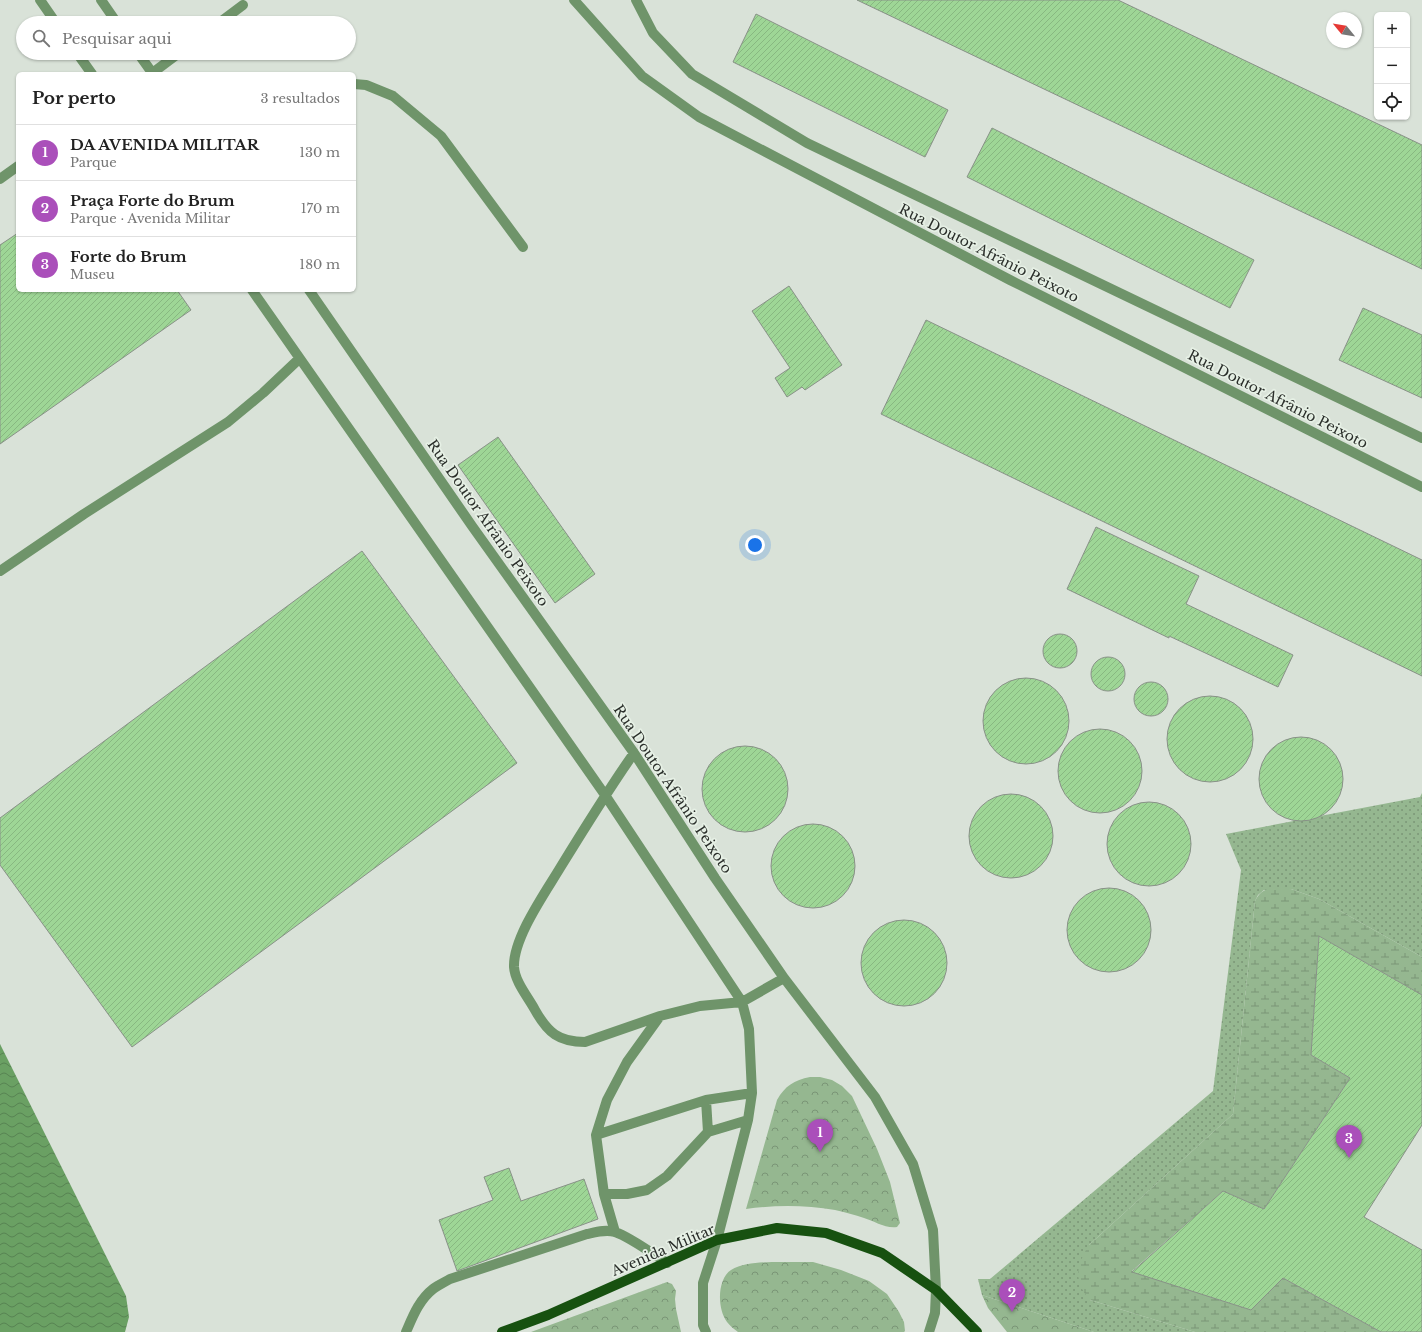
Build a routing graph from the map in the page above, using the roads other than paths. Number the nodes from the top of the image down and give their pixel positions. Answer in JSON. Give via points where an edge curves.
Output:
{"nodes":[{"id":1,"x":40,"y":0,"type":"edge"},
{"id":2,"x":101,"y":0,"type":"edge"},
{"id":3,"x":574,"y":0,"type":"edge"},
{"id":4,"x":636,"y":0,"type":"edge"},
{"id":5,"x":243,"y":5,"type":"dead end"},
{"id":6,"x":51,"y":16,"type":"edge"},
{"id":7,"x":112,"y":16,"type":"edge"},
{"id":8,"x":229,"y":16,"type":"edge"},
{"id":9,"x":82,"y":60,"type":"edge"},
{"id":10,"x":143,"y":60,"type":"edge"},
{"id":11,"x":170,"y":60,"type":"edge"},
{"id":12,"x":91,"y":72,"type":"edge"},
{"id":13,"x":151,"y":72,"type":"edge"},
{"id":14,"x":155,"y":72,"type":"edge"},
{"id":15,"x":356,"y":84,"type":"edge"},
{"id":16,"x":16,"y":167,"type":"edge"},
{"id":17,"x":0,"y":179,"type":"edge"},
{"id":18,"x":523,"y":247,"type":"dead end"},
{"id":19,"x":253,"y":292,"type":"edge"},
{"id":20,"x":310,"y":292,"type":"edge"},
{"id":21,"x":299,"y":359,"type":"junction"},
{"id":22,"x":1422,"y":438,"type":"edge"},
{"id":23,"x":1422,"y":487,"type":"edge"},
{"id":24,"x":0,"y":571,"type":"edge"},
{"id":25,"x":634,"y":752,"type":"junction"},
{"id":26,"x":605,"y":794,"type":"junction"},
{"id":27,"x":784,"y":978,"type":"junction"},
{"id":28,"x":742,"y":1002,"type":"junction"},
{"id":29,"x":660,"y":1016,"type":"junction"},
{"id":30,"x":752,"y":1094,"type":"junction"},
{"id":31,"x":706,"y":1100,"type":"junction"},
{"id":32,"x":748,"y":1120,"type":"junction"},
{"id":33,"x":708,"y":1132,"type":"junction"},
{"id":34,"x":596,"y":1135,"type":"junction"},
{"id":35,"x":604,"y":1194,"type":"junction"},
{"id":36,"x":615,"y":1232,"type":"junction"},
{"id":37,"x":717,"y":1240,"type":"junction"},
{"id":38,"x":667,"y":1263,"type":"junction"},
{"id":39,"x":936,"y":1290,"type":"junction"},
{"id":40,"x":406,"y":1332,"type":"edge"},
{"id":41,"x":502,"y":1332,"type":"edge"},
{"id":42,"x":706,"y":1332,"type":"edge"},
{"id":43,"x":929,"y":1332,"type":"edge"},
{"id":44,"x":977,"y":1332,"type":"edge"}],
"edges":[{"from":1,"to":6,"type":"street"},
{"from":2,"to":7,"type":"street"},
{"from":3,"to":23,"type":"street","name":"Rua Doutor Afrânio Peixoto","via":[[642,76],[699,117],[1010,280]]},
{"from":4,"to":22,"type":"street","name":"Rua Doutor Afrânio Peixoto","via":[[653,33],[692,74],[807,143]]},
{"from":5,"to":8,"type":"street"},
{"from":9,"to":12,"type":"street"},
{"from":10,"to":13,"type":"street"},
{"from":11,"to":14,"type":"street"},
{"from":15,"to":18,"type":"street","via":[[366,85],[393,96],[441,136]]},
{"from":16,"to":17,"type":"street"},
{"from":19,"to":21,"type":"street"},
{"from":20,"to":25,"type":"street","name":"Rua Doutor Afrânio Peixoto","via":[[472,526]]},
{"from":21,"to":24,"type":"street","via":[[228,422]]},
{"from":21,"to":26,"type":"street"},
{"from":25,"to":26,"type":"street"},
{"from":25,"to":27,"type":"street","name":"Rua Doutor Afrânio Peixoto","via":[[715,878]]},
{"from":26,"to":28,"type":"street"},
{"from":26,"to":29,"type":"street","via":[[526,925],[514,966],[517,979],[543,1025],[554,1035],[572,1042],[585,1042]]},
{"from":27,"to":28,"type":"street"},
{"from":27,"to":39,"type":"street","name":"Rua Doutor Afrânio Peixoto","via":[[875,1097],[913,1164],[933,1230]]},
{"from":28,"to":29,"type":"street","via":[[700,1006]]},
{"from":28,"to":30,"type":"street","via":[[748,1029]]},
{"from":29,"to":34,"type":"street","via":[[627,1062],[607,1100]]},
{"from":30,"to":31,"type":"street"},
{"from":30,"to":32,"type":"street"},
{"from":31,"to":33,"type":"street"},
{"from":31,"to":34,"type":"street"},
{"from":32,"to":33,"type":"street"},
{"from":32,"to":37,"type":"street"},
{"from":33,"to":35,"type":"street","via":[[667,1176],[647,1190],[627,1194]]},
{"from":34,"to":35,"type":"street"},
{"from":35,"to":36,"type":"street"},
{"from":36,"to":38,"type":"street"},
{"from":36,"to":40,"type":"street","via":[[605,1230],[587,1234],[450,1279],[434,1288],[424,1298]]},
{"from":37,"to":38,"type":"main road","name":"Avenida Militar"},
{"from":37,"to":39,"type":"main road","name":"Avenida Militar","via":[[777,1228],[826,1233],[882,1254]]},
{"from":37,"to":42,"type":"street","via":[[703,1284],[703,1325]]},
{"from":38,"to":41,"type":"main road","name":"Avenida Militar","via":[[548,1315]]},
{"from":39,"to":43,"type":"street","name":"Rua Doutor Afrânio Peixoto","via":[[935,1313]]},
{"from":39,"to":44,"type":"main road","name":"Avenida Militar"}]}
